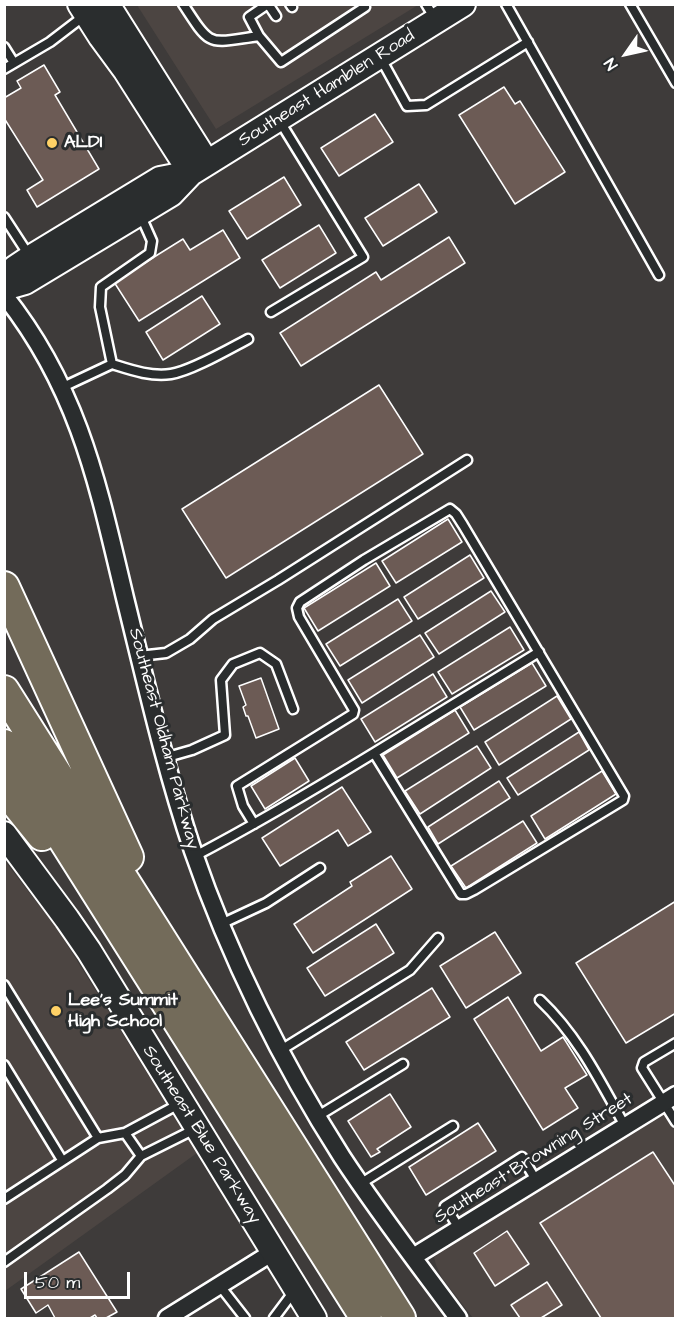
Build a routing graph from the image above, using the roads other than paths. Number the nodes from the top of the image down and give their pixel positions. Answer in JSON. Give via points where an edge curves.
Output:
{"nodes":[{"id":1,"x":183,"y":4,"type":"edge"},
{"id":2,"x":268,"y":4,"type":"edge"},
{"id":3,"x":363,"y":4,"type":"edge"},
{"id":4,"x":464,"y":4,"type":"edge"},
{"id":5,"x":506,"y":4,"type":"edge"},
{"id":6,"x":630,"y":4,"type":"edge"},
{"id":7,"x":91,"y":8,"type":"edge"},
{"id":8,"x":431,"y":13,"type":"edge"},
{"id":9,"x":276,"y":16,"type":"dead end"},
{"id":10,"x":259,"y":36,"type":"junction"},
{"id":11,"x":528,"y":42,"type":"junction"},
{"id":12,"x":4,"y":46,"type":"edge"},
{"id":13,"x":380,"y":57,"type":"junction"},
{"id":14,"x":14,"y":63,"type":"junction"},
{"id":15,"x":4,"y":69,"type":"edge"},
{"id":16,"x":675,"y":83,"type":"edge"},
{"id":17,"x":278,"y":120,"type":"junction"},
{"id":18,"x":199,"y":168,"type":"junction"},
{"id":19,"x":140,"y":213,"type":"junction"},
{"id":20,"x":5,"y":219,"type":"edge"},
{"id":21,"x":30,"y":258,"type":"junction"},
{"id":22,"x":659,"y":275,"type":"dead end"},
{"id":23,"x":4,"y":283,"type":"edge"},
{"id":24,"x":4,"y":288,"type":"edge"},
{"id":25,"x":4,"y":295,"type":"edge"},
{"id":26,"x":271,"y":312,"type":"dead end"},
{"id":27,"x":248,"y":339,"type":"dead end"},
{"id":28,"x":112,"y":364,"type":"junction"},
{"id":29,"x":63,"y":387,"type":"junction"},
{"id":30,"x":467,"y":460,"type":"dead end"},
{"id":31,"x":4,"y":587,"type":"edge"},
{"id":32,"x":539,"y":652,"type":"junction"},
{"id":33,"x":139,"y":656,"type":"junction"},
{"id":34,"x":4,"y":691,"type":"edge"},
{"id":35,"x":293,"y":709,"type":"dead end"},
{"id":36,"x":4,"y":745,"type":"edge"},
{"id":37,"x":374,"y":753,"type":"junction"},
{"id":38,"x":164,"y":758,"type":"junction"},
{"id":39,"x":4,"y":789,"type":"edge"},
{"id":40,"x":254,"y":824,"type":"junction"},
{"id":41,"x":4,"y":834,"type":"edge"},
{"id":42,"x":195,"y":856,"type":"junction"},
{"id":43,"x":320,"y":868,"type":"dead end"},
{"id":44,"x":221,"y":924,"type":"junction"},
{"id":45,"x":438,"y":938,"type":"dead end"},
{"id":46,"x":4,"y":985,"type":"edge"},
{"id":47,"x":540,"y":1000,"type":"dead end"},
{"id":48,"x":192,"y":1042,"type":"junction"},
{"id":49,"x":675,"y":1043,"type":"edge"},
{"id":50,"x":229,"y":1045,"type":"junction"},
{"id":51,"x":281,"y":1050,"type":"junction"},
{"id":52,"x":403,"y":1064,"type":"dead end"},
{"id":53,"x":4,"y":1065,"type":"edge"},
{"id":54,"x":669,"y":1099,"type":"edge"},
{"id":55,"x":181,"y":1102,"type":"junction"},
{"id":56,"x":318,"y":1116,"type":"junction"},
{"id":57,"x":675,"y":1122,"type":"edge"},
{"id":58,"x":453,"y":1126,"type":"dead end"},
{"id":59,"x":625,"y":1126,"type":"junction"},
{"id":60,"x":197,"y":1128,"type":"junction"},
{"id":61,"x":125,"y":1133,"type":"junction"},
{"id":62,"x":98,"y":1138,"type":"junction"},
{"id":63,"x":141,"y":1156,"type":"junction"},
{"id":64,"x":62,"y":1160,"type":"junction"},
{"id":65,"x":536,"y":1180,"type":"junction"},
{"id":66,"x":360,"y":1184,"type":"junction"},
{"id":67,"x":4,"y":1199,"type":"edge"},
{"id":68,"x":459,"y":1228,"type":"junction"},
{"id":69,"x":273,"y":1252,"type":"junction"},
{"id":70,"x":413,"y":1257,"type":"junction"},
{"id":71,"x":4,"y":1262,"type":"edge"},
{"id":72,"x":220,"y":1286,"type":"junction"},
{"id":73,"x":296,"y":1289,"type":"junction"},
{"id":74,"x":167,"y":1318,"type":"edge"},
{"id":75,"x":245,"y":1318,"type":"edge"},
{"id":76,"x":274,"y":1318,"type":"edge"},
{"id":77,"x":314,"y":1318,"type":"edge"},
{"id":78,"x":366,"y":1318,"type":"edge"},
{"id":79,"x":400,"y":1318,"type":"edge"},
{"id":80,"x":458,"y":1318,"type":"edge"}],
"edges":[{"from":1,"to":10,"type":"lane","via":[[203,35],[215,42]]},
{"from":2,"to":9,"type":"lane"},
{"from":2,"to":10,"type":"lane","via":[[249,17]]},
{"from":3,"to":10,"type":"lane","via":[[365,7],[328,26],[281,62]]},
{"from":4,"to":8,"type":"street","name":"Southeast Hamblen Road"},
{"from":5,"to":11,"type":"lane"},
{"from":6,"to":16,"type":"lane"},
{"from":7,"to":14,"type":"lane","via":[[50,42]]},
{"from":7,"to":18,"type":"street","via":[[126,70]]},
{"from":8,"to":13,"type":"street","name":"Southeast Hamblen Road"},
{"from":11,"to":13,"type":"lane","via":[[426,105],[407,106]]},
{"from":11,"to":22,"type":"lane"},
{"from":12,"to":14,"type":"lane"},
{"from":13,"to":17,"type":"street","name":"Southeast Hamblen Road"},
{"from":14,"to":15,"type":"lane"},
{"from":17,"to":18,"type":"street","name":"Southeast Hamblen Road"},
{"from":17,"to":26,"type":"lane","via":[[363,257]]},
{"from":18,"to":19,"type":"street","name":"Southeast Hamblen Road","via":[[171,194]]},
{"from":18,"to":21,"type":"street","name":"Southeast Hamblen Road","via":[[160,179]]},
{"from":19,"to":24,"type":"street","name":"Southeast Hamblen Road","via":[[26,282]]},
{"from":19,"to":28,"type":"lane","via":[[152,241],[150,254],[101,286],[100,307]]},
{"from":20,"to":21,"type":"lane"},
{"from":21,"to":23,"type":"street","name":"Southeast Hamblen Road","via":[[15,268]]},
{"from":25,"to":29,"type":"street","name":"Southeast Oldham Parkway"},
{"from":27,"to":28,"type":"lane","via":[[172,374],[138,373]]},
{"from":28,"to":29,"type":"lane"},
{"from":29,"to":33,"type":"street","name":"Southeast Oldham Parkway","via":[[98,487]]},
{"from":30,"to":33,"type":"lane","via":[[213,619],[190,639],[166,653]]},
{"from":31,"to":50,"type":"highway","via":[[131,864],[231,1028]]},
{"from":32,"to":37,"type":"lane"},
{"from":32,"to":37,"type":"lane","via":[[623,800],[474,890],[461,894]]},
{"from":32,"to":40,"type":"lane","via":[[456,514],[450,509],[444,512],[300,602],[299,617],[354,710],[237,786]]},
{"from":33,"to":38,"type":"street","name":"Southeast Oldham Parkway"},
{"from":34,"to":50,"type":"highway"},
{"from":35,"to":38,"type":"lane","via":[[276,664],[260,653],[233,664],[221,680],[225,735]]},
{"from":36,"to":48,"type":"highway"},
{"from":37,"to":40,"type":"lane"},
{"from":38,"to":42,"type":"street","name":"Southeast Oldham Parkway"},
{"from":39,"to":48,"type":"highway","via":[[91,903],[175,1036]]},
{"from":40,"to":42,"type":"lane"},
{"from":41,"to":55,"type":"street","name":"Southeast Blue Parkway","via":[[73,927]]},
{"from":42,"to":44,"type":"street","name":"Southeast Oldham Parkway"},
{"from":43,"to":44,"type":"lane","via":[[266,903]]},
{"from":44,"to":51,"type":"street","name":"Southeast Oldham Parkway"},
{"from":45,"to":51,"type":"lane","via":[[410,970]]},
{"from":46,"to":62,"type":"lane"},
{"from":47,"to":59,"type":"lane","via":[[560,1019],[587,1059]]},
{"from":48,"to":78,"type":"highway"},
{"from":49,"to":54,"type":"lane","via":[[642,1068]]},
{"from":50,"to":79,"type":"highway"},
{"from":51,"to":56,"type":"street","name":"Southeast Oldham Parkway"},
{"from":52,"to":56,"type":"lane"},
{"from":53,"to":64,"type":"lane"},
{"from":54,"to":57,"type":"lane"},
{"from":54,"to":59,"type":"street","name":"Southeast Browning Street"},
{"from":55,"to":60,"type":"street","name":"Southeast Blue Parkway"},
{"from":55,"to":61,"type":"lane"},
{"from":56,"to":66,"type":"street","name":"Southeast Oldham Parkway"},
{"from":58,"to":66,"type":"lane"},
{"from":59,"to":65,"type":"street","name":"Southeast Browning Street"},
{"from":60,"to":63,"type":"lane"},
{"from":60,"to":69,"type":"street","name":"Southeast Blue Parkway"},
{"from":61,"to":62,"type":"lane"},
{"from":61,"to":63,"type":"lane"},
{"from":62,"to":64,"type":"lane"},
{"from":63,"to":71,"type":"lane","via":[[107,1189]]},
{"from":64,"to":67,"type":"lane"},
{"from":65,"to":68,"type":"street","name":"Southeast Browning Street"},
{"from":65,"to":68,"type":"lane","via":[[522,1157],[445,1206]]},
{"from":66,"to":70,"type":"street","name":"Southeast Oldham Parkway"},
{"from":68,"to":70,"type":"street","name":"Southeast Browning Street"},
{"from":69,"to":72,"type":"street"},
{"from":69,"to":73,"type":"street","name":"Southeast Blue Parkway"},
{"from":70,"to":80,"type":"street","name":"Southeast Oldham Parkway"},
{"from":72,"to":74,"type":"street"},
{"from":72,"to":75,"type":"lane"},
{"from":73,"to":76,"type":"lane"},
{"from":73,"to":77,"type":"street","name":"Southeast Blue Parkway"}]}
